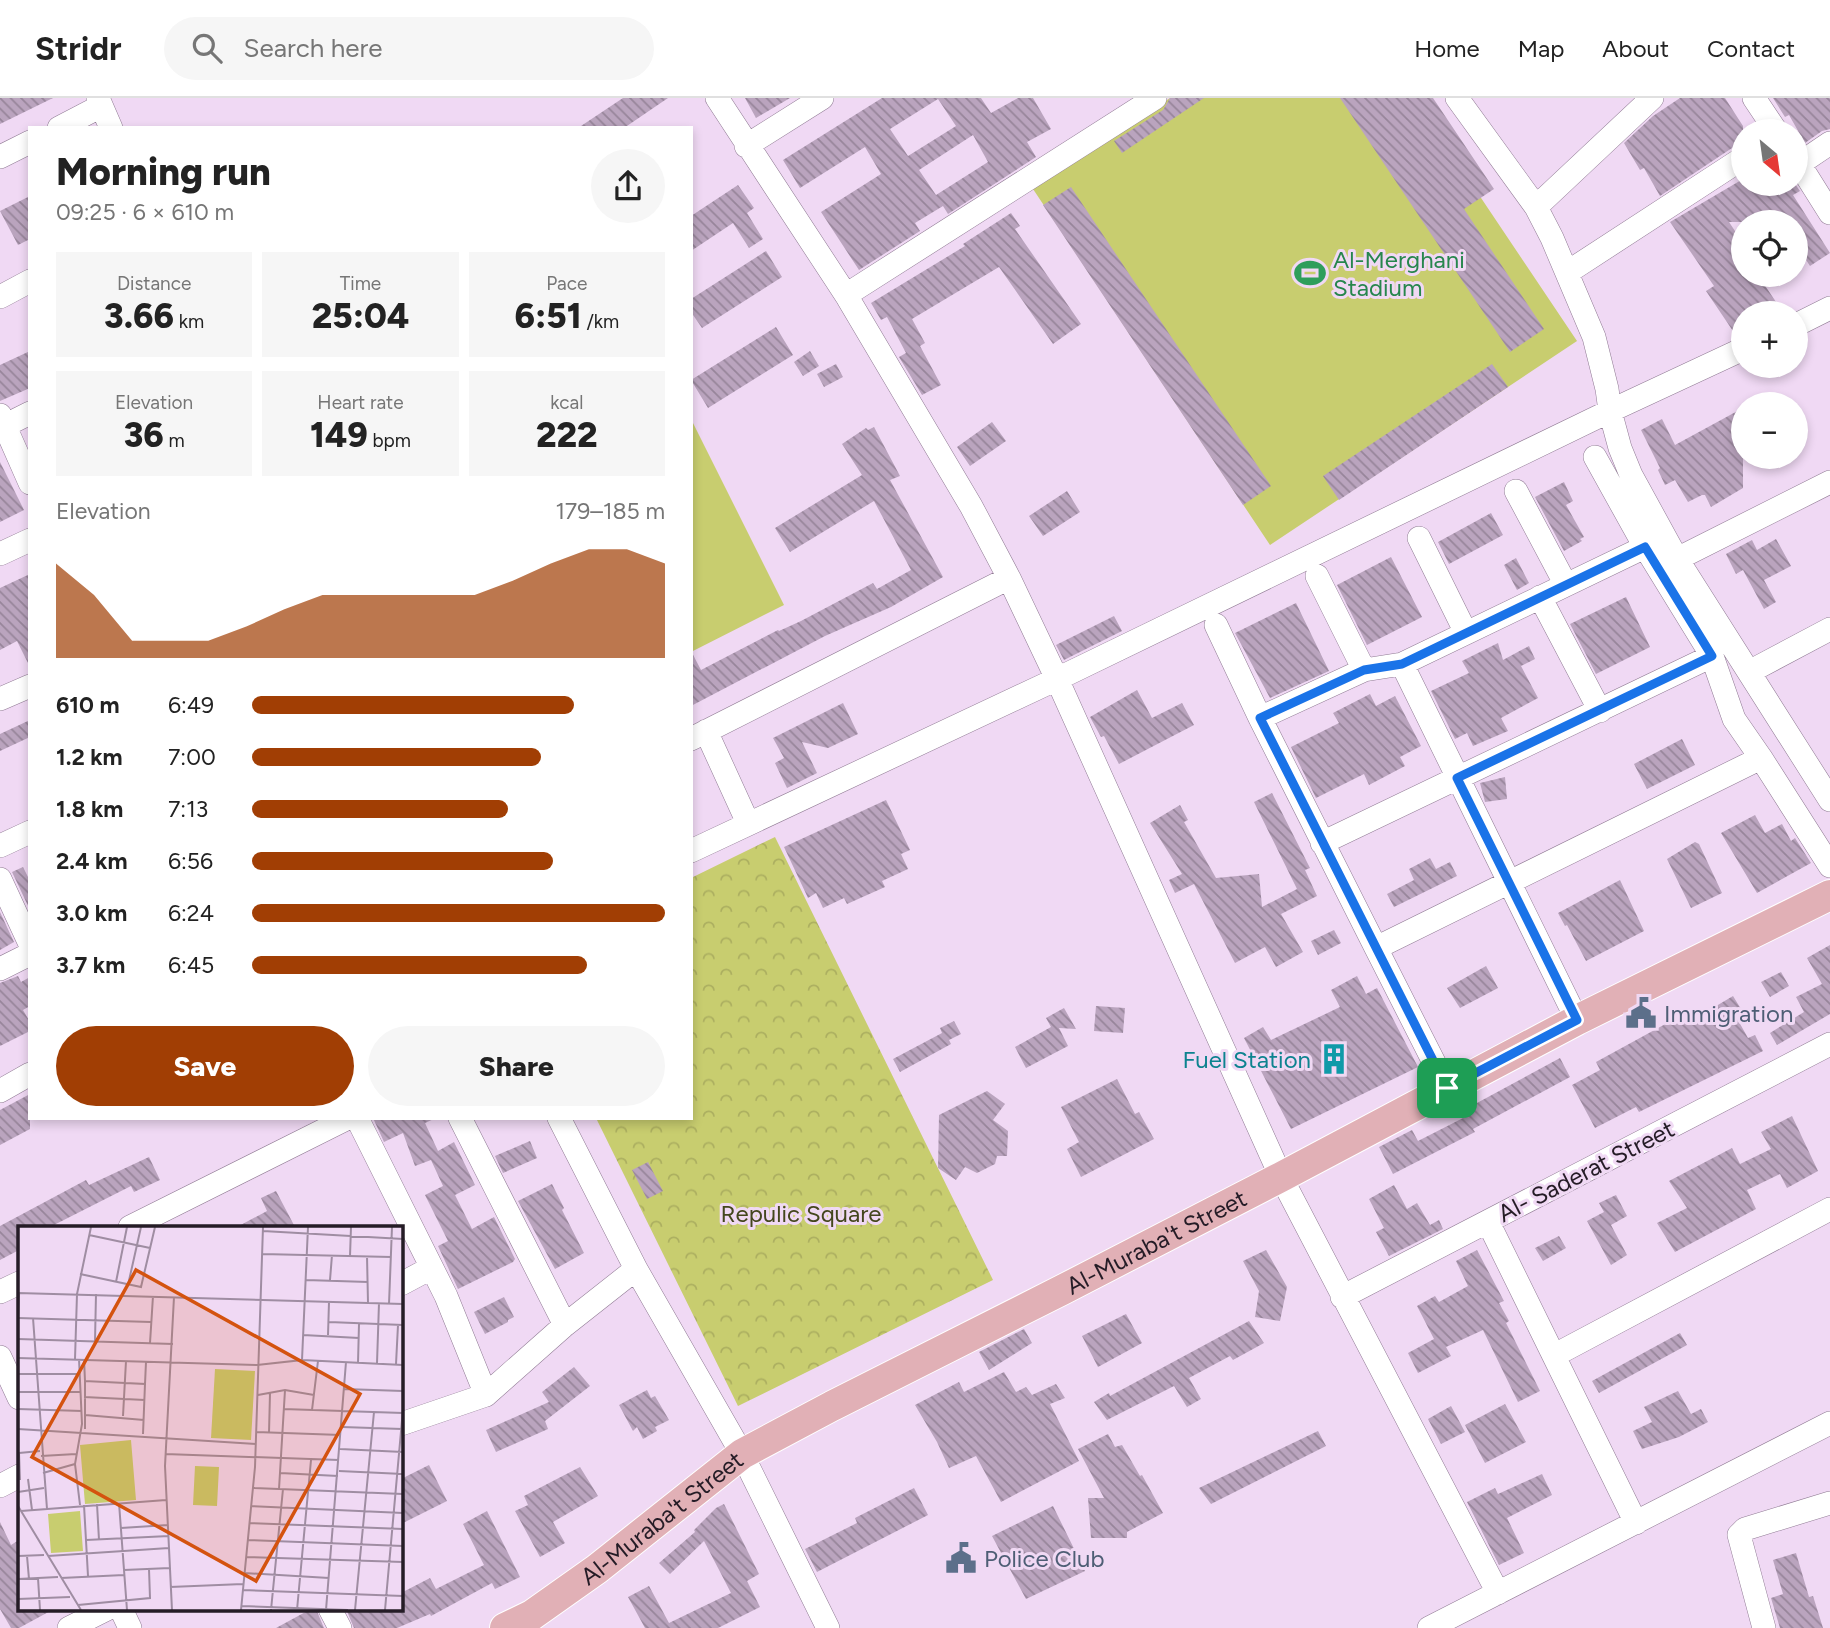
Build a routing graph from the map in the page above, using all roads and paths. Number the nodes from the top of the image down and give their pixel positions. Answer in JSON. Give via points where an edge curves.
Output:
{"nodes":[{"id":1,"x":717,"y":98,"type":"edge"},
{"id":2,"x":821,"y":98,"type":"edge"},
{"id":3,"x":1155,"y":98,"type":"edge"},
{"id":4,"x":1457,"y":98,"type":"edge"},
{"id":5,"x":1652,"y":98,"type":"edge"},
{"id":6,"x":1754,"y":98,"type":"edge"},
{"id":7,"x":100,"y":102,"type":"edge"},
{"id":8,"x":1125,"y":106,"type":"edge"},
{"id":9,"x":1768,"y":119,"type":"edge"},
{"id":10,"x":62,"y":126,"type":"edge"},
{"id":11,"x":110,"y":126,"type":"edge"},
{"id":12,"x":28,"y":143,"type":"edge"},
{"id":13,"x":1830,"y":143,"type":"edge"},
{"id":14,"x":746,"y":146,"type":"junction"},
{"id":15,"x":1808,"y":156,"type":"edge"},
{"id":16,"x":0,"y":157,"type":"edge"},
{"id":17,"x":1731,"y":166,"type":"edge"},
{"id":18,"x":1808,"y":179,"type":"edge"},
{"id":19,"x":1536,"y":207,"type":"junction"},
{"id":20,"x":1830,"y":213,"type":"edge"},
{"id":21,"x":1568,"y":272,"type":"junction"},
{"id":22,"x":28,"y":282,"type":"edge"},
{"id":23,"x":846,"y":295,"type":"junction"},
{"id":24,"x":0,"y":297,"type":"edge"},
{"id":25,"x":1830,"y":309,"type":"edge"},
{"id":26,"x":1808,"y":319,"type":"edge"},
{"id":27,"x":1731,"y":355,"type":"edge"},
{"id":28,"x":1610,"y":411,"type":"junction"},
{"id":29,"x":28,"y":414,"type":"edge"},
{"id":30,"x":1,"y":423,"type":"edge"},
{"id":31,"x":1595,"y":457,"type":"dead end"},
{"id":32,"x":28,"y":479,"type":"edge"},
{"id":33,"x":1830,"y":482,"type":"edge"},
{"id":34,"x":1516,"y":491,"type":"dead end"},
{"id":35,"x":1419,"y":538,"type":"dead end"},
{"id":36,"x":28,"y":541,"type":"edge"},
{"id":37,"x":1645,"y":547,"type":"junction"},
{"id":38,"x":0,"y":554,"type":"edge"},
{"id":39,"x":1677,"y":559,"type":"junction"},
{"id":40,"x":1317,"y":576,"type":"dead end"},
{"id":41,"x":1009,"y":578,"type":"junction"},
{"id":42,"x":1566,"y":584,"type":"junction"},
{"id":43,"x":1540,"y":597,"type":"junction"},
{"id":44,"x":1216,"y":625,"type":"dead end"},
{"id":45,"x":1830,"y":629,"type":"edge"},
{"id":46,"x":1466,"y":633,"type":"junction"},
{"id":47,"x":1712,"y":656,"type":"junction"},
{"id":48,"x":1402,"y":664,"type":"junction"},
{"id":49,"x":1364,"y":670,"type":"junction"},
{"id":50,"x":1749,"y":672,"type":"junction"},
{"id":51,"x":1057,"y":679,"type":"junction"},
{"id":52,"x":28,"y":686,"type":"edge"},
{"id":53,"x":0,"y":699,"type":"edge"},
{"id":54,"x":1600,"y":711,"type":"junction"},
{"id":55,"x":1260,"y":718,"type":"junction"},
{"id":56,"x":699,"y":735,"type":"edge"},
{"id":57,"x":1760,"y":758,"type":"junction"},
{"id":58,"x":1457,"y":778,"type":"junction"},
{"id":59,"x":1826,"y":786,"type":"edge"},
{"id":60,"x":748,"y":823,"type":"junction"},
{"id":61,"x":28,"y":833,"type":"edge"},
{"id":62,"x":1322,"y":843,"type":"junction"},
{"id":63,"x":0,"y":846,"type":"edge"},
{"id":64,"x":693,"y":850,"type":"edge"},
{"id":65,"x":1830,"y":866,"type":"edge"},
{"id":66,"x":0,"y":879,"type":"edge"},
{"id":67,"x":1508,"y":882,"type":"junction"},
{"id":68,"x":1830,"y":895,"type":"edge"},
{"id":69,"x":28,"y":940,"type":"edge"},
{"id":70,"x":1376,"y":948,"type":"junction"},
{"id":71,"x":28,"y":955,"type":"edge"},
{"id":72,"x":0,"y":969,"type":"edge"},
{"id":73,"x":1577,"y":1020,"type":"junction"},
{"id":74,"x":1830,"y":1044,"type":"edge"},
{"id":75,"x":28,"y":1075,"type":"edge"},
{"id":76,"x":1447,"y":1088,"type":"junction"},
{"id":77,"x":0,"y":1091,"type":"edge"},
{"id":78,"x":344,"y":1120,"type":"edge"},
{"id":79,"x":358,"y":1120,"type":"edge"},
{"id":80,"x":461,"y":1120,"type":"edge"},
{"id":81,"x":560,"y":1120,"type":"edge"},
{"id":82,"x":1281,"y":1177,"type":"junction"},
{"id":83,"x":1830,"y":1209,"type":"edge"},
{"id":84,"x":1489,"y":1222,"type":"junction"},
{"id":85,"x":132,"y":1226,"type":"edge"},
{"id":86,"x":431,"y":1268,"type":"junction"},
{"id":87,"x":636,"y":1269,"type":"junction"},
{"id":88,"x":18,"y":1283,"type":"edge"},
{"id":89,"x":402,"y":1283,"type":"edge"},
{"id":90,"x":0,"y":1292,"type":"edge"},
{"id":91,"x":1342,"y":1297,"type":"junction"},
{"id":92,"x":565,"y":1325,"type":"junction"},
{"id":93,"x":1555,"y":1355,"type":"junction"},
{"id":94,"x":1,"y":1360,"type":"edge"},
{"id":95,"x":486,"y":1395,"type":"junction"},
{"id":96,"x":18,"y":1396,"type":"edge"},
{"id":97,"x":1830,"y":1423,"type":"edge"},
{"id":98,"x":402,"y":1424,"type":"edge"},
{"id":99,"x":742,"y":1454,"type":"junction"},
{"id":100,"x":18,"y":1477,"type":"edge"},
{"id":101,"x":0,"y":1486,"type":"edge"},
{"id":102,"x":1828,"y":1511,"type":"edge"},
{"id":103,"x":1636,"y":1523,"type":"junction"},
{"id":104,"x":1498,"y":1593,"type":"junction"},
{"id":105,"x":105,"y":1610,"type":"edge"},
{"id":106,"x":121,"y":1610,"type":"edge"},
{"id":107,"x":331,"y":1610,"type":"edge"},
{"id":108,"x":69,"y":1628,"type":"edge"},
{"id":109,"x":130,"y":1628,"type":"edge"},
{"id":110,"x":341,"y":1628,"type":"edge"},
{"id":111,"x":505,"y":1628,"type":"edge"},
{"id":112,"x":828,"y":1628,"type":"edge"},
{"id":113,"x":1429,"y":1628,"type":"edge"},
{"id":114,"x":1764,"y":1628,"type":"edge"}],
"edges":[{"from":1,"to":14,"type":"street"},
{"from":2,"to":14,"type":"street"},
{"from":3,"to":8,"type":"street"},
{"from":4,"to":19,"type":"street"},
{"from":5,"to":19,"type":"street"},
{"from":6,"to":9,"type":"street"},
{"from":7,"to":10,"type":"street"},
{"from":7,"to":11,"type":"street"},
{"from":8,"to":23,"type":"street"},
{"from":12,"to":16,"type":"street"},
{"from":13,"to":15,"type":"street"},
{"from":14,"to":23,"type":"street"},
{"from":17,"to":21,"type":"street"},
{"from":18,"to":20,"type":"street"},
{"from":19,"to":21,"type":"street"},
{"from":21,"to":28,"type":"street","via":[[1594,338]]},
{"from":22,"to":24,"type":"street"},
{"from":23,"to":41,"type":"street","via":[[931,435]]},
{"from":25,"to":26,"type":"street"},
{"from":27,"to":28,"type":"street"},
{"from":28,"to":39,"type":"street","via":[[1632,475]]},
{"from":28,"to":51,"type":"street"},
{"from":29,"to":30,"type":"street"},
{"from":30,"to":32,"type":"street"},
{"from":31,"to":37,"type":"street"},
{"from":33,"to":39,"type":"street"},
{"from":34,"to":42,"type":"street"},
{"from":35,"to":46,"type":"street"},
{"from":36,"to":38,"type":"street"},
{"from":37,"to":42,"type":"street"},
{"from":37,"to":47,"type":"street"},
{"from":39,"to":50,"type":"street"},
{"from":40,"to":49,"type":"street"},
{"from":41,"to":51,"type":"street"},
{"from":41,"to":56,"type":"street"},
{"from":42,"to":43,"type":"street"},
{"from":43,"to":46,"type":"street"},
{"from":43,"to":54,"type":"street"},
{"from":44,"to":55,"type":"street"},
{"from":45,"to":50,"type":"street"},
{"from":46,"to":48,"type":"street"},
{"from":47,"to":54,"type":"street"},
{"from":47,"to":57,"type":"street","via":[[1734,719]]},
{"from":48,"to":49,"type":"street"},
{"from":48,"to":58,"type":"street"},
{"from":49,"to":55,"type":"street"},
{"from":50,"to":59,"type":"street"},
{"from":51,"to":60,"type":"street"},
{"from":51,"to":82,"type":"street"},
{"from":52,"to":53,"type":"street"},
{"from":54,"to":58,"type":"street"},
{"from":55,"to":62,"type":"street"},
{"from":56,"to":60,"type":"street"},
{"from":57,"to":65,"type":"street"},
{"from":57,"to":67,"type":"street"},
{"from":58,"to":62,"type":"street"},
{"from":58,"to":67,"type":"street"},
{"from":60,"to":64,"type":"street"},
{"from":61,"to":63,"type":"street"},
{"from":62,"to":70,"type":"street"},
{"from":66,"to":69,"type":"street"},
{"from":67,"to":70,"type":"street"},
{"from":67,"to":73,"type":"street"},
{"from":68,"to":73,"type":"main road","name":"Al-Muraba't Street"},
{"from":70,"to":76,"type":"street"},
{"from":71,"to":72,"type":"street"},
{"from":73,"to":76,"type":"main road","name":"Al-Muraba't Street"},
{"from":74,"to":84,"type":"street","name":"Al- Saderat Street"},
{"from":75,"to":77,"type":"street"},
{"from":76,"to":82,"type":"main road","name":"Al-Muraba't Street"},
{"from":78,"to":85,"type":"street"},
{"from":79,"to":86,"type":"street"},
{"from":80,"to":92,"type":"street"},
{"from":81,"to":87,"type":"street"},
{"from":82,"to":91,"type":"street"},
{"from":82,"to":99,"type":"main road","name":"Al-Muraba't Street"},
{"from":83,"to":93,"type":"street"},
{"from":84,"to":91,"type":"street","name":"Al- Saderat Street"},
{"from":84,"to":93,"type":"street"},
{"from":86,"to":89,"type":"street"},
{"from":86,"to":95,"type":"street"},
{"from":87,"to":92,"type":"street"},
{"from":87,"to":99,"type":"street"},
{"from":88,"to":90,"type":"street"},
{"from":91,"to":104,"type":"street"},
{"from":92,"to":95,"type":"street"},
{"from":93,"to":103,"type":"street"},
{"from":94,"to":96,"type":"street"},
{"from":95,"to":98,"type":"street"},
{"from":97,"to":103,"type":"street"},
{"from":99,"to":111,"type":"main road","name":"Al-Muraba't Street","via":[[589,1576]]},
{"from":99,"to":112,"type":"street"},
{"from":100,"to":101,"type":"street"},
{"from":102,"to":114,"type":"street","via":[[1745,1529],[1739,1535]]},
{"from":103,"to":104,"type":"street"},
{"from":104,"to":113,"type":"street"},
{"from":105,"to":108,"type":"street"},
{"from":106,"to":109,"type":"street"},
{"from":107,"to":110,"type":"street"}]}
